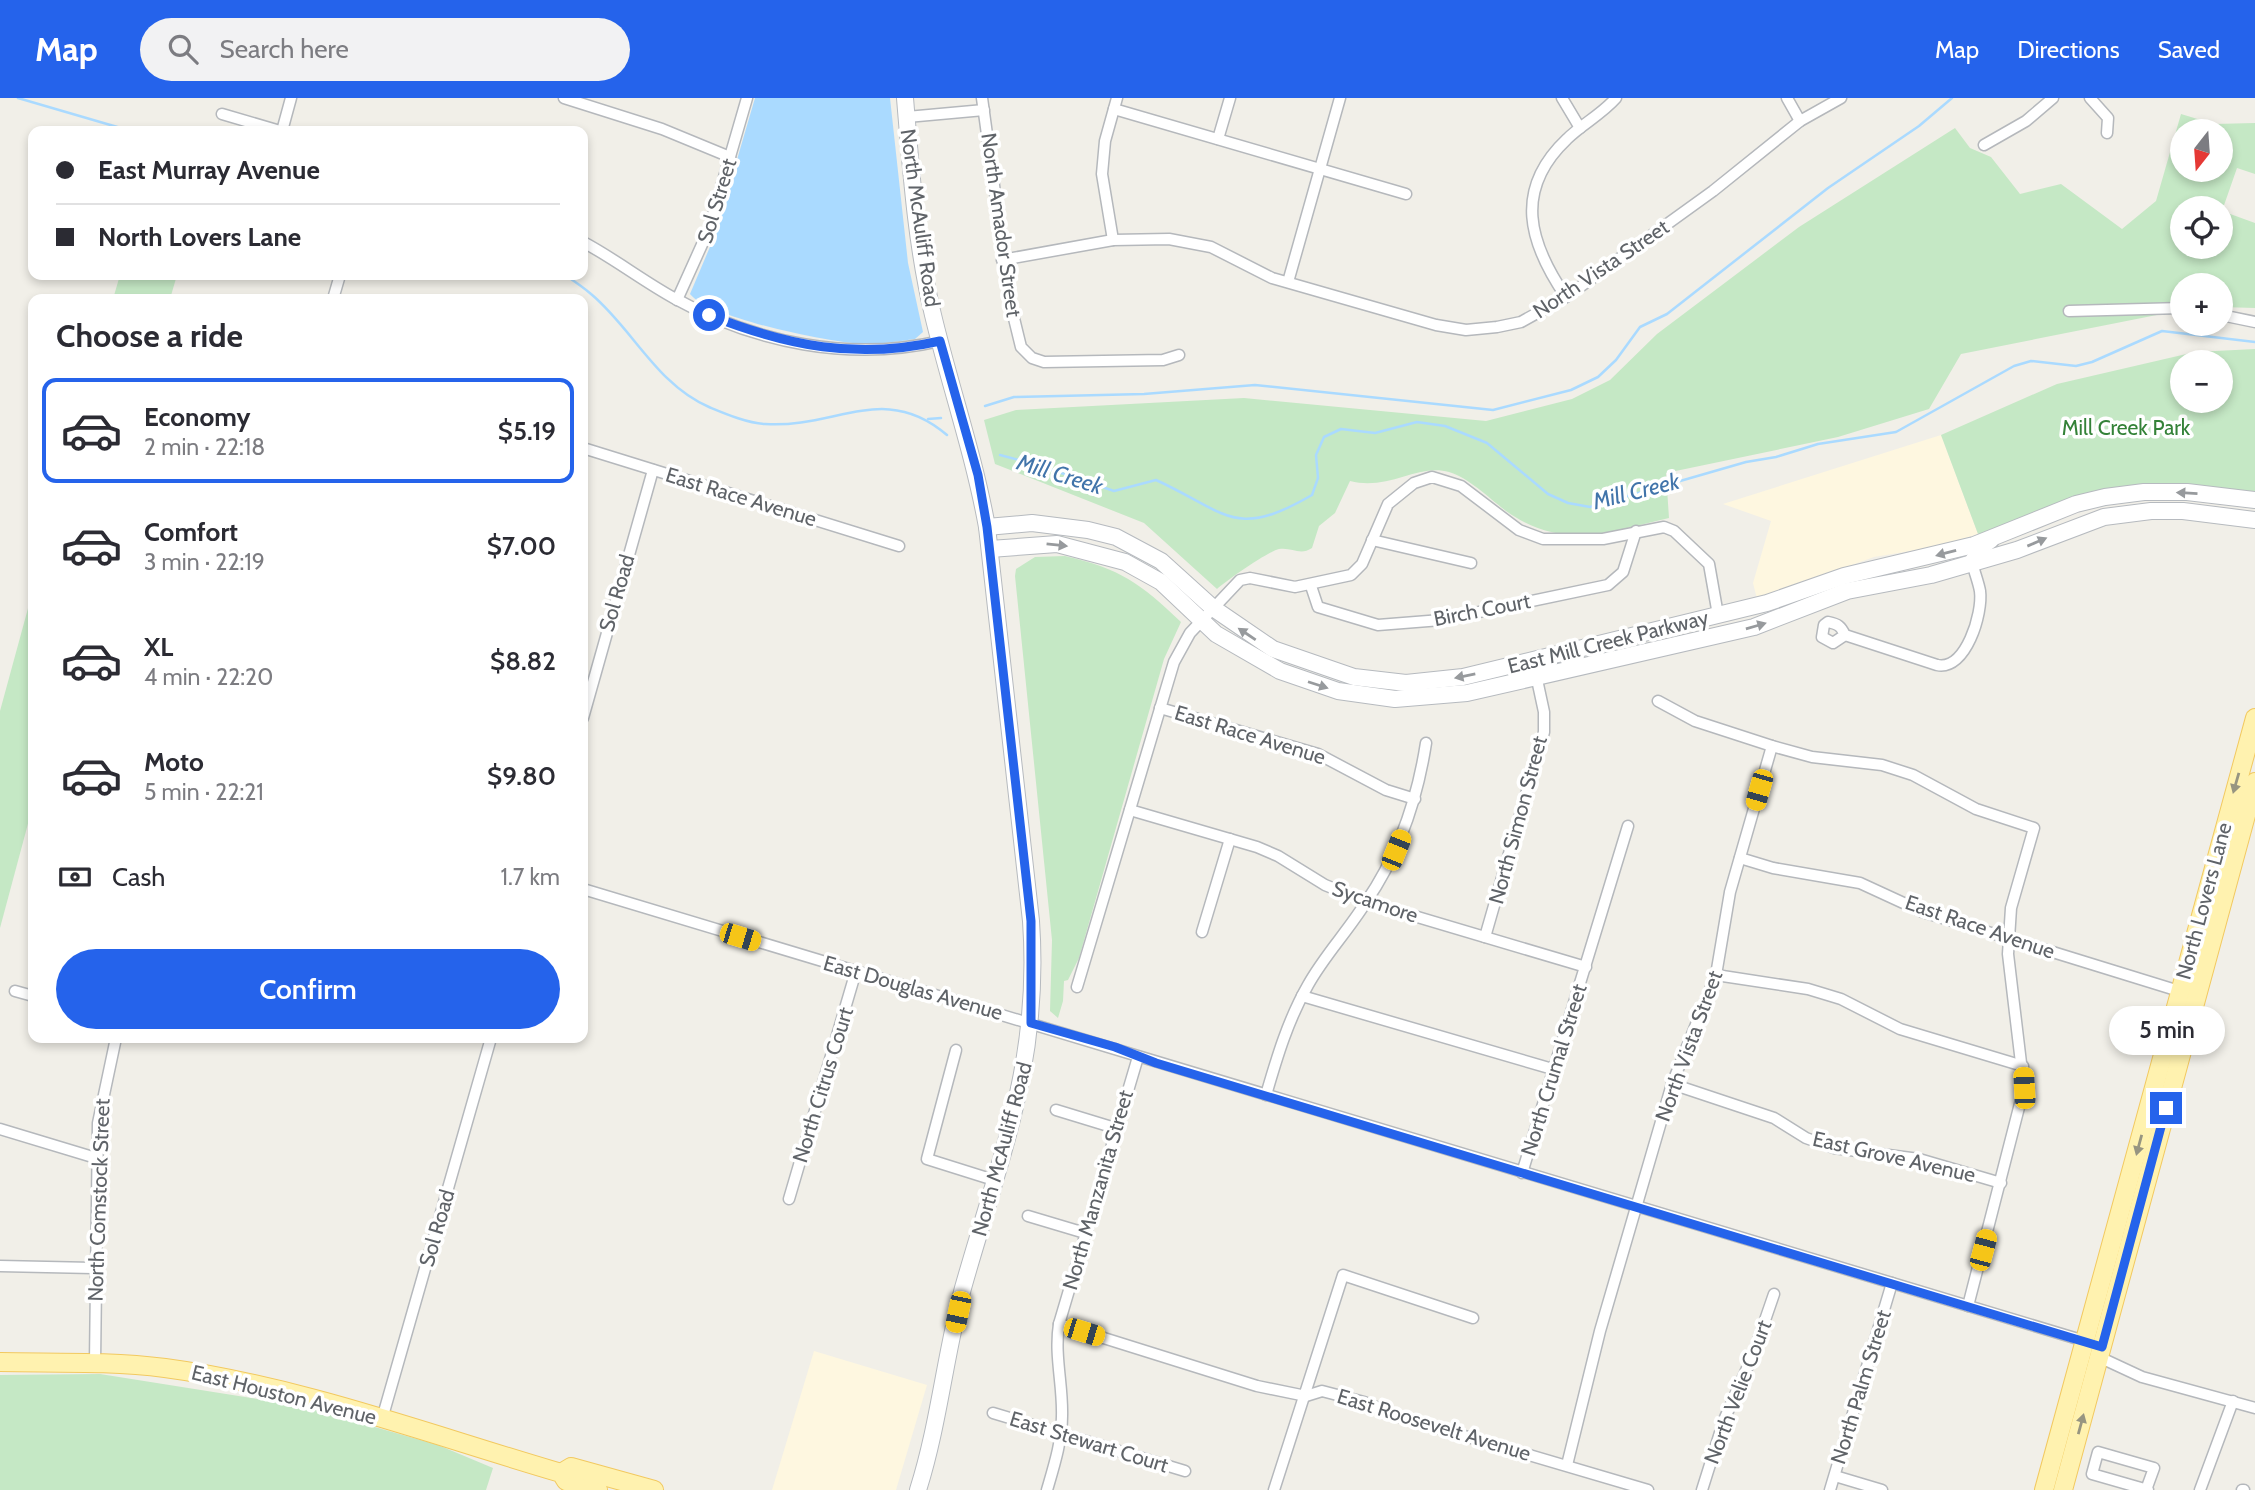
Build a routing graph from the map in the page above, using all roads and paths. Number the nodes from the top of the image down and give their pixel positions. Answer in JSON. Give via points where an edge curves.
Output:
{"nodes":[{"id":1,"x":292,"y":98,"type":"edge"},
{"id":2,"x":564,"y":98,"type":"edge"},
{"id":3,"x":747,"y":98,"type":"edge"},
{"id":4,"x":905,"y":98,"type":"edge"},
{"id":5,"x":982,"y":98,"type":"edge"},
{"id":6,"x":1230,"y":98,"type":"edge"},
{"id":7,"x":1340,"y":98,"type":"edge"},
{"id":8,"x":1562,"y":98,"type":"edge"},
{"id":9,"x":1616,"y":98,"type":"edge"},
{"id":10,"x":1787,"y":98,"type":"edge"},
{"id":11,"x":1841,"y":98,"type":"edge"},
{"id":12,"x":2053,"y":98,"type":"edge"},
{"id":13,"x":2090,"y":98,"type":"edge"},
{"id":14,"x":1115,"y":103,"type":"edge"},
{"id":15,"x":984,"y":110,"type":"junction"},
{"id":16,"x":222,"y":114,"type":"dead end"},
{"id":17,"x":906,"y":117,"type":"junction"},
{"id":18,"x":1800,"y":121,"type":"junction"},
{"id":19,"x":264,"y":126,"type":"edge"},
{"id":20,"x":283,"y":126,"type":"edge"},
{"id":21,"x":1580,"y":128,"type":"junction"},
{"id":22,"x":2107,"y":133,"type":"dead end"},
{"id":23,"x":1217,"y":139,"type":"junction"},
{"id":24,"x":1984,"y":145,"type":"dead end"},
{"id":25,"x":730,"y":157,"type":"junction"},
{"id":26,"x":1321,"y":169,"type":"junction"},
{"id":27,"x":1406,"y":194,"type":"dead end"},
{"id":28,"x":1113,"y":240,"type":"junction"},
{"id":29,"x":588,"y":245,"type":"edge"},
{"id":30,"x":1002,"y":260,"type":"junction"},
{"id":31,"x":1288,"y":282,"type":"junction"},
{"id":32,"x":1566,"y":297,"type":"junction"},
{"id":33,"x":677,"y":300,"type":"junction"},
{"id":34,"x":2170,"y":309,"type":"edge"},
{"id":35,"x":2069,"y":311,"type":"dead end"},
{"id":36,"x":2233,"y":317,"type":"edge"},
{"id":37,"x":2255,"y":322,"type":"edge"},
{"id":38,"x":940,"y":341,"type":"junction"},
{"id":39,"x":1179,"y":355,"type":"dead end"},
{"id":40,"x":588,"y":450,"type":"edge"},
{"id":41,"x":653,"y":470,"type":"junction"},
{"id":42,"x":2255,"y":500,"type":"edge"},
{"id":43,"x":2255,"y":520,"type":"edge"},
{"id":44,"x":987,"y":527,"type":"junction"},
{"id":45,"x":1636,"y":531,"type":"junction"},
{"id":46,"x":2004,"y":535,"type":"junction"},
{"id":47,"x":1372,"y":540,"type":"junction"},
{"id":48,"x":899,"y":546,"type":"dead end"},
{"id":49,"x":990,"y":549,"type":"junction"},
{"id":50,"x":1471,"y":563,"type":"dead end"},
{"id":51,"x":1972,"y":563,"type":"junction"},
{"id":52,"x":1311,"y":586,"type":"junction"},
{"id":53,"x":1213,"y":608,"type":"junction"},
{"id":54,"x":1718,"y":615,"type":"junction"},
{"id":55,"x":1201,"y":622,"type":"junction"},
{"id":56,"x":1845,"y":635,"type":"dead end"},
{"id":57,"x":1534,"y":661,"type":"junction"},
{"id":58,"x":1537,"y":678,"type":"junction"},
{"id":59,"x":588,"y":700,"type":"edge"},
{"id":60,"x":1658,"y":701,"type":"dead end"},
{"id":61,"x":1160,"y":708,"type":"junction"},
{"id":62,"x":2255,"y":718,"type":"edge"},
{"id":63,"x":1426,"y":743,"type":"dead end"},
{"id":64,"x":1772,"y":746,"type":"junction"},
{"id":65,"x":2255,"y":782,"type":"edge"},
{"id":66,"x":1415,"y":800,"type":"junction"},
{"id":67,"x":1130,"y":810,"type":"junction"},
{"id":68,"x":2243,"y":814,"type":"edge"},
{"id":69,"x":1628,"y":826,"type":"dead end"},
{"id":70,"x":1230,"y":839,"type":"junction"},
{"id":71,"x":1740,"y":858,"type":"junction"},
{"id":72,"x":588,"y":891,"type":"edge"},
{"id":73,"x":1367,"y":902,"type":"junction"},
{"id":74,"x":1202,"y":932,"type":"dead end"},
{"id":75,"x":1485,"y":937,"type":"junction"},
{"id":76,"x":2008,"y":939,"type":"junction"},
{"id":77,"x":1586,"y":967,"type":"junction"},
{"id":78,"x":856,"y":971,"type":"junction"},
{"id":79,"x":1716,"y":975,"type":"junction"},
{"id":80,"x":1077,"y":987,"type":"dead end"},
{"id":81,"x":15,"y":991,"type":"dead end"},
{"id":82,"x":2179,"y":991,"type":"junction"},
{"id":83,"x":28,"y":995,"type":"edge"},
{"id":84,"x":1302,"y":996,"type":"junction"},
{"id":85,"x":1031,"y":1023,"type":"junction"},
{"id":86,"x":115,"y":1043,"type":"edge"},
{"id":87,"x":490,"y":1043,"type":"edge"},
{"id":88,"x":956,"y":1050,"type":"dead end"},
{"id":89,"x":1138,"y":1057,"type":"junction"},
{"id":90,"x":2023,"y":1066,"type":"junction"},
{"id":91,"x":1556,"y":1070,"type":"junction"},
{"id":92,"x":1672,"y":1084,"type":"junction"},
{"id":93,"x":1266,"y":1095,"type":"junction"},
{"id":94,"x":1056,"y":1110,"type":"dead end"},
{"id":95,"x":1115,"y":1128,"type":"junction"},
{"id":96,"x":0,"y":1129,"type":"edge"},
{"id":97,"x":96,"y":1158,"type":"junction"},
{"id":98,"x":1522,"y":1173,"type":"junction"},
{"id":99,"x":997,"y":1181,"type":"junction"},
{"id":100,"x":2001,"y":1183,"type":"junction"},
{"id":101,"x":789,"y":1199,"type":"dead end"},
{"id":102,"x":1638,"y":1207,"type":"junction"},
{"id":103,"x":1028,"y":1216,"type":"dead end"},
{"id":104,"x":1085,"y":1233,"type":"junction"},
{"id":105,"x":0,"y":1266,"type":"edge"},
{"id":106,"x":93,"y":1269,"type":"junction"},
{"id":107,"x":1892,"y":1283,"type":"junction"},
{"id":108,"x":1774,"y":1294,"type":"dead end"},
{"id":109,"x":1968,"y":1306,"type":"junction"},
{"id":110,"x":1473,"y":1318,"type":"dead end"},
{"id":111,"x":1059,"y":1324,"type":"junction"},
{"id":112,"x":2096,"y":1349,"type":"junction"},
{"id":113,"x":0,"y":1362,"type":"edge"},
{"id":114,"x":95,"y":1363,"type":"junction"},
{"id":115,"x":1306,"y":1396,"type":"junction"},
{"id":116,"x":2233,"y":1401,"type":"junction"},
{"id":117,"x":2255,"y":1408,"type":"edge"},
{"id":118,"x":993,"y":1413,"type":"dead end"},
{"id":119,"x":382,"y":1419,"type":"junction"},
{"id":120,"x":2062,"y":1430,"type":"junction"},
{"id":121,"x":1060,"y":1434,"type":"junction"},
{"id":122,"x":1567,"y":1465,"type":"junction"},
{"id":123,"x":1185,"y":1471,"type":"dead end"},
{"id":124,"x":561,"y":1473,"type":"junction"},
{"id":125,"x":1835,"y":1476,"type":"junction"},
{"id":126,"x":598,"y":1490,"type":"edge"},
{"id":127,"x":654,"y":1490,"type":"edge"},
{"id":128,"x":918,"y":1490,"type":"edge"},
{"id":129,"x":1047,"y":1490,"type":"edge"},
{"id":130,"x":1274,"y":1490,"type":"edge"},
{"id":131,"x":1648,"y":1490,"type":"edge"},
{"id":132,"x":1702,"y":1490,"type":"edge"},
{"id":133,"x":1830,"y":1490,"type":"edge"},
{"id":134,"x":1882,"y":1490,"type":"edge"},
{"id":135,"x":2044,"y":1490,"type":"edge"},
{"id":136,"x":2055,"y":1490,"type":"edge"},
{"id":137,"x":2063,"y":1490,"type":"edge"},
{"id":138,"x":2147,"y":1490,"type":"edge"},
{"id":139,"x":2200,"y":1490,"type":"edge"}],
"edges":[{"from":1,"to":20,"type":"street"},
{"from":2,"to":25,"type":"street","via":[[688,138]]},
{"from":3,"to":25,"type":"street","name":"Sol Street"},
{"from":4,"to":17,"type":"street","name":"North McAuliff Road"},
{"from":5,"to":15,"type":"street","name":"North Amador Street"},
{"from":6,"to":23,"type":"street"},
{"from":7,"to":26,"type":"street"},
{"from":8,"to":21,"type":"street"},
{"from":9,"to":21,"type":"street"},
{"from":10,"to":18,"type":"street"},
{"from":11,"to":18,"type":"street","name":"North Vista Street"},
{"from":12,"to":24,"type":"street","via":[[2026,121]]},
{"from":13,"to":22,"type":"street","via":[[2108,118]]},
{"from":14,"to":23,"type":"street"},
{"from":14,"to":28,"type":"street","via":[[1102,174]]},
{"from":15,"to":17,"type":"street"},
{"from":15,"to":30,"type":"street","name":"North Amador Street"},
{"from":16,"to":19,"type":"street"},
{"from":17,"to":38,"type":"street","name":"North McAuliff Road","via":[[922,254]]},
{"from":18,"to":32,"type":"street","name":"North Vista Street","via":[[1713,191]]},
{"from":21,"to":32,"type":"street","via":[[1551,154],[1537,180],[1532,212],[1534,240]]},
{"from":23,"to":26,"type":"street"},
{"from":25,"to":33,"type":"street","name":"Sol Street","via":[[701,253]]},
{"from":26,"to":27,"type":"street"},
{"from":26,"to":31,"type":"street"},
{"from":28,"to":30,"type":"street","name":"North Vista Street"},
{"from":28,"to":31,"type":"street","name":"North Vista Street","via":[[1169,239],[1211,247]]},
{"from":29,"to":33,"type":"street"},
{"from":30,"to":39,"type":"street","name":"North Amador Street","via":[[1024,351],[1044,362],[1163,360]]},
{"from":31,"to":32,"type":"street","name":"North Vista Street","via":[[1436,326],[1465,330],[1521,322]]},
{"from":33,"to":38,"type":"street","via":[[722,320],[811,346],[857,352]]},
{"from":34,"to":35,"type":"street"},
{"from":36,"to":37,"type":"street"},
{"from":38,"to":44,"type":"street","name":"North McAuliff Road","via":[[978,475]]},
{"from":40,"to":41,"type":"street","name":"East Race Avenue"},
{"from":41,"to":48,"type":"street","name":"East Race Avenue"},
{"from":41,"to":59,"type":"street","name":"Sol Road"},
{"from":42,"to":46,"type":"street","name":"East Mill Creek Parkway","one_way":true,"via":[[2187,492],[2105,497],[2076,504]]},
{"from":51,"to":43,"type":"street","name":"East Mill Creek Parkway","one_way":true,"via":[[2122,514],[2183,511]]},
{"from":44,"to":49,"type":"street","name":"North McAuliff Road"},
{"from":44,"to":53,"type":"street","name":"East Mill Creek Parkway","via":[[1032,523],[1116,537],[1161,561]]},
{"from":45,"to":47,"type":"street","via":[[1603,539],[1543,539],[1519,530],[1461,486],[1432,477],[1414,483],[1388,504]]},
{"from":45,"to":52,"type":"street","name":"Birch Court","via":[[1623,572],[1608,585],[1441,620],[1378,625],[1318,607]]},
{"from":45,"to":54,"type":"street","via":[[1664,527],[1674,531],[1709,564]]},
{"from":46,"to":51,"type":"street","via":[[1974,555]]},
{"from":46,"to":54,"type":"street","name":"East Mill Creek Parkway","one_way":true,"via":[[1844,576]]},
{"from":47,"to":50,"type":"street"},
{"from":47,"to":52,"type":"street","via":[[1362,564],[1351,575]]},
{"from":49,"to":55,"type":"street","name":"East Mill Creek Parkway","one_way":true,"via":[[1057,544],[1104,554],[1161,582]]},
{"from":49,"to":85,"type":"street","name":"North McAuliff Road","via":[[1031,921]]},
{"from":51,"to":56,"type":"street","via":[[1979,605],[1965,654],[1952,665],[1937,665]]},
{"from":58,"to":51,"type":"street","name":"East Mill Creek Parkway","one_way":true,"via":[[1754,626],[1847,591]]},
{"from":52,"to":53,"type":"street","via":[[1245,578]]},
{"from":53,"to":55,"type":"street"},
{"from":57,"to":53,"type":"street","name":"East Mill Creek Parkway","one_way":true,"via":[[1434,681],[1353,677],[1273,649]]},
{"from":54,"to":57,"type":"street","name":"East Mill Creek Parkway"},
{"from":55,"to":58,"type":"street","name":"East Mill Creek Parkway","one_way":true,"via":[[1280,671],[1364,697],[1425,699]]},
{"from":55,"to":61,"type":"street","via":[[1180,648]]},
{"from":57,"to":58,"type":"street","name":"North Simon Street"},
{"from":58,"to":75,"type":"street","name":"North Simon Street","via":[[1544,712],[1539,757]]},
{"from":60,"to":64,"type":"street","via":[[1695,721]]},
{"from":61,"to":66,"type":"street","name":"East Race Avenue","via":[[1318,754]]},
{"from":61,"to":67,"type":"street"},
{"from":62,"to":68,"type":"main road","name":"North Lovers Lane","one_way":true},
{"from":63,"to":66,"type":"street"},
{"from":64,"to":71,"type":"street","name":"North Vista Street"},
{"from":64,"to":76,"type":"street","via":[[1812,757],[1882,765],[1913,775],[1976,809],[2034,828],[2011,908]]},
{"from":65,"to":68,"type":"main road","name":"North Lovers Lane"},
{"from":66,"to":73,"type":"street","via":[[1396,850]]},
{"from":67,"to":70,"type":"street","name":"Sycamore"},
{"from":67,"to":80,"type":"street"},
{"from":68,"to":82,"type":"main road","name":"North Lovers Lane"},
{"from":68,"to":112,"type":"main road","name":"North Lovers Lane"},
{"from":69,"to":77,"type":"street","name":"North Crumal Street"},
{"from":70,"to":73,"type":"street","name":"Sycamore","via":[[1278,856],[1325,885]]},
{"from":70,"to":74,"type":"street"},
{"from":71,"to":76,"type":"street","name":"East Race Avenue","via":[[1860,883],[1923,912]]},
{"from":71,"to":79,"type":"street","name":"North Vista Street"},
{"from":72,"to":78,"type":"street","name":"East Douglas Avenue"},
{"from":73,"to":75,"type":"street","name":"Sycamore"},
{"from":73,"to":84,"type":"street"},
{"from":75,"to":77,"type":"street","name":"Sycamore"},
{"from":76,"to":82,"type":"street","name":"East Race Avenue"},
{"from":76,"to":90,"type":"street","via":[[2009,986]]},
{"from":77,"to":91,"type":"street","name":"North Crumal Street"},
{"from":78,"to":85,"type":"street","name":"East Douglas Avenue"},
{"from":78,"to":101,"type":"street","name":"North Citrus Court"},
{"from":79,"to":90,"type":"street","via":[[1842,999],[1900,1030]]},
{"from":79,"to":92,"type":"street","name":"North Vista Street"},
{"from":81,"to":83,"type":"street"},
{"from":82,"to":112,"type":"main road","name":"North Lovers Lane","one_way":true},
{"from":84,"to":91,"type":"street"},
{"from":84,"to":93,"type":"street","via":[[1285,1031]]},
{"from":85,"to":89,"type":"street","name":"East Douglas Avenue"},
{"from":85,"to":99,"type":"street","name":"North McAuliff Road","via":[[1018,1101]]},
{"from":86,"to":97,"type":"street","name":"North Comstock Street","via":[[102,1091]]},
{"from":87,"to":119,"type":"street","name":"Sol Road"},
{"from":88,"to":99,"type":"street","via":[[927,1159]]},
{"from":89,"to":93,"type":"street","name":"East Douglas Avenue"},
{"from":89,"to":95,"type":"street","name":"North Manzanita Street"},
{"from":90,"to":100,"type":"street","via":[[2024,1088]]},
{"from":91,"to":98,"type":"street","name":"North Crumal Street"},
{"from":92,"to":100,"type":"street","name":"East Grove Avenue","via":[[1774,1118],[1806,1138],[1834,1148],[1919,1159]]},
{"from":92,"to":102,"type":"street","name":"North Vista Street"},
{"from":93,"to":98,"type":"street","name":"East Douglas Avenue"},
{"from":94,"to":95,"type":"street"},
{"from":95,"to":104,"type":"street","name":"North Manzanita Street"},
{"from":96,"to":97,"type":"street"},
{"from":97,"to":106,"type":"street","name":"North Comstock Street"},
{"from":98,"to":102,"type":"street","name":"East Douglas Avenue"},
{"from":99,"to":128,"type":"street","name":"North McAuliff Road","via":[[963,1290],[935,1432]]},
{"from":100,"to":109,"type":"street"},
{"from":102,"to":107,"type":"street","name":"East Douglas Avenue"},
{"from":102,"to":122,"type":"street","name":"North Vista Street","via":[[1600,1331]]},
{"from":103,"to":104,"type":"street"},
{"from":104,"to":111,"type":"street","name":"North Manzanita Street"},
{"from":105,"to":106,"type":"street"},
{"from":106,"to":114,"type":"street","name":"North Comstock Street"},
{"from":107,"to":109,"type":"street","name":"East Douglas Avenue"},
{"from":107,"to":125,"type":"street","name":"North Palm Street"},
{"from":108,"to":132,"type":"street","name":"North Velie Court"},
{"from":109,"to":112,"type":"street","name":"East Douglas Avenue"},
{"from":110,"to":115,"type":"street","via":[[1343,1275]]},
{"from":111,"to":115,"type":"street","name":"East Roosevelt Avenue"},
{"from":111,"to":121,"type":"street","name":"North Manzanita Street"},
{"from":112,"to":116,"type":"street","name":"East Douglas Avenue","via":[[2142,1377]]},
{"from":112,"to":120,"type":"main road","name":"North Lovers Lane"},
{"from":137,"to":112,"type":"main road","name":"North Lovers Lane","one_way":true},
{"from":113,"to":114,"type":"main road","name":"East Houston Avenue"},
{"from":114,"to":119,"type":"main road","name":"East Houston Avenue","via":[[200,1374]]},
{"from":115,"to":122,"type":"street","name":"East Roosevelt Avenue","via":[[1322,1391],[1364,1402]]},
{"from":115,"to":130,"type":"street"},
{"from":116,"to":117,"type":"street","name":"East Douglas Avenue"},
{"from":116,"to":139,"type":"street"},
{"from":118,"to":121,"type":"street","name":"East Stewart Court"},
{"from":119,"to":124,"type":"main road","name":"East Houston Avenue"},
{"from":120,"to":135,"type":"main road","name":"North Lovers Lane"},
{"from":120,"to":136,"type":"main road","via":[[2063,1458]]},
{"from":121,"to":123,"type":"street","name":"East Stewart Court"},
{"from":121,"to":129,"type":"street","name":"North Manzanita Street"},
{"from":122,"to":131,"type":"street","name":"East Roosevelt Avenue"},
{"from":124,"to":126,"type":"main road","name":"East Houston Avenue","via":[[566,1481]]},
{"from":124,"to":127,"type":"main road","name":"East Houston Avenue","via":[[571,1467]]},
{"from":125,"to":133,"type":"street","name":"North Palm Street"},
{"from":125,"to":134,"type":"street"},
{"from":138,"to":138,"type":"street","via":[[2092,1474],[2098,1452],[2154,1468]]}]}
